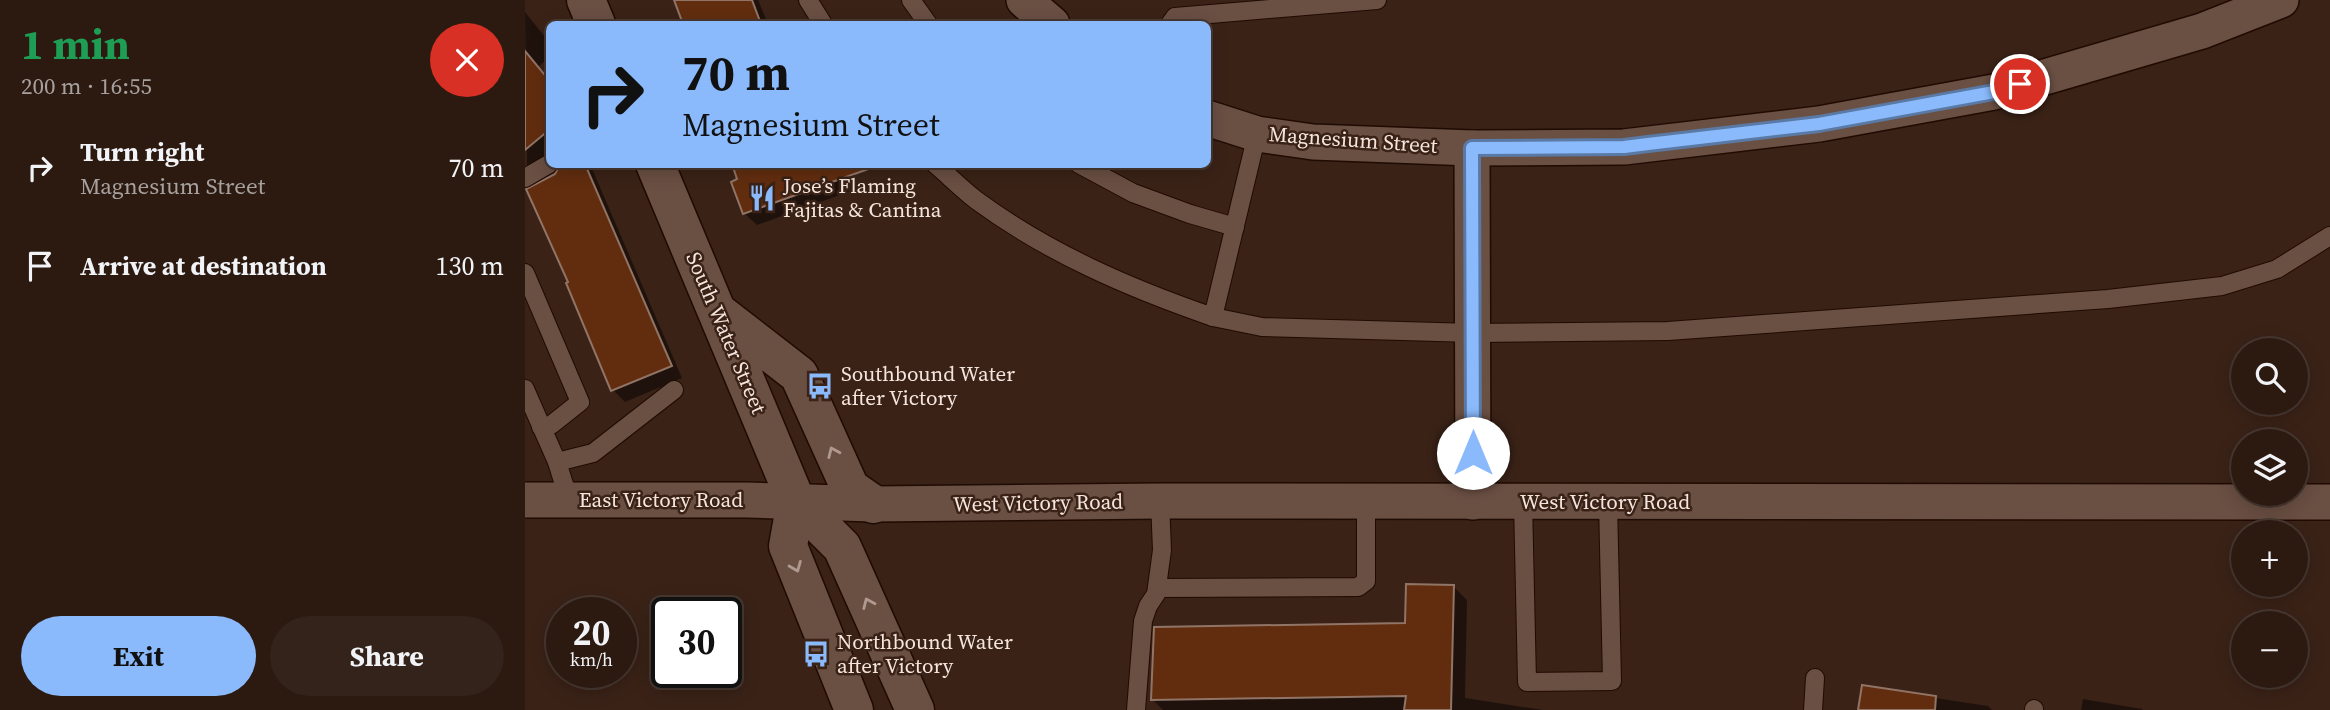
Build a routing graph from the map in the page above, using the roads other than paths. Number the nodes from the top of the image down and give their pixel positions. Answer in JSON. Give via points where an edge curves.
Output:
{"nodes":[{"id":1,"x":586,"y":0,"type":"edge"},
{"id":2,"x":808,"y":0,"type":"edge"},
{"id":3,"x":911,"y":0,"type":"edge"},
{"id":4,"x":1024,"y":0,"type":"edge"},
{"id":5,"x":1377,"y":0,"type":"edge"},
{"id":6,"x":2281,"y":0,"type":"edge"},
{"id":7,"x":595,"y":21,"type":"edge"},
{"id":8,"x":821,"y":21,"type":"edge"},
{"id":9,"x":926,"y":21,"type":"edge"},
{"id":10,"x":1048,"y":21,"type":"edge"},
{"id":11,"x":1172,"y":21,"type":"edge"},
{"id":12,"x":1211,"y":119,"type":"edge"},
{"id":13,"x":1257,"y":134,"type":"junction"},
{"id":14,"x":1472,"y":148,"type":"junction"},
{"id":15,"x":546,"y":166,"type":"edge"},
{"id":16,"x":657,"y":168,"type":"edge"},
{"id":17,"x":940,"y":168,"type":"edge"},
{"id":18,"x":1087,"y":168,"type":"edge"},
{"id":19,"x":525,"y":178,"type":"edge"},
{"id":20,"x":1235,"y":227,"type":"junction"},
{"id":21,"x":2330,"y":236,"type":"edge"},
{"id":22,"x":525,"y":273,"type":"edge"},
{"id":23,"x":716,"y":310,"type":"junction"},
{"id":24,"x":1213,"y":317,"type":"junction"},
{"id":25,"x":1473,"y":333,"type":"junction"},
{"id":26,"x":525,"y":388,"type":"edge"},
{"id":27,"x":674,"y":390,"type":"dead end"},
{"id":28,"x":541,"y":427,"type":"junction"},
{"id":29,"x":557,"y":462,"type":"junction"},
{"id":30,"x":525,"y":500,"type":"edge"},
{"id":31,"x":569,"y":500,"type":"junction"},
{"id":32,"x":796,"y":501,"type":"junction"},
{"id":33,"x":1160,"y":501,"type":"junction"},
{"id":34,"x":1366,"y":502,"type":"junction"},
{"id":35,"x":1473,"y":502,"type":"junction"},
{"id":36,"x":1523,"y":502,"type":"junction"},
{"id":37,"x":1608,"y":502,"type":"junction"},
{"id":38,"x":2330,"y":502,"type":"edge"},
{"id":39,"x":873,"y":504,"type":"junction"},
{"id":40,"x":1157,"y":588,"type":"junction"},
{"id":41,"x":1815,"y":678,"type":"dead end"},
{"id":42,"x":854,"y":710,"type":"edge"},
{"id":43,"x":915,"y":710,"type":"edge"},
{"id":44,"x":1136,"y":710,"type":"edge"},
{"id":45,"x":1813,"y":710,"type":"edge"}],
"edges":[{"from":1,"to":7,"type":"main road"},
{"from":2,"to":8,"type":"lane"},
{"from":3,"to":9,"type":"lane"},
{"from":4,"to":10,"type":"street"},
{"from":5,"to":11,"type":"lane","via":[[1175,17]]},
{"from":6,"to":14,"type":"street","name":"Magnesium Street","via":[[2202,31],[1994,92],[1860,117],[1624,147]]},
{"from":12,"to":13,"type":"street","name":"Magnesium Street"},
{"from":13,"to":14,"type":"street","name":"Magnesium Street","via":[[1313,142]]},
{"from":13,"to":20,"type":"lane"},
{"from":14,"to":25,"type":"street"},
{"from":15,"to":19,"type":"lane"},
{"from":16,"to":23,"type":"main road","name":"South Water Street"},
{"from":17,"to":24,"type":"lane","via":[[975,199],[1034,238],[1095,271]]},
{"from":18,"to":20,"type":"lane","via":[[1133,192]]},
{"from":20,"to":24,"type":"lane"},
{"from":21,"to":25,"type":"lane","via":[[2277,269],[2222,286],[2159,294],[1668,331]]},
{"from":22,"to":28,"type":"lane","via":[[580,402],[551,425]]},
{"from":23,"to":32,"type":"main road","name":"South Water Street"},
{"from":39,"to":23,"type":"main road","one_way":true,"via":[[850,488],[799,375]]},
{"from":24,"to":25,"type":"lane","via":[[1262,327]]},
{"from":25,"to":35,"type":"street"},
{"from":26,"to":28,"type":"lane"},
{"from":27,"to":29,"type":"lane","via":[[593,453]]},
{"from":28,"to":29,"type":"lane"},
{"from":29,"to":31,"type":"lane"},
{"from":30,"to":31,"type":"street","name":"East Victory Road"},
{"from":31,"to":32,"type":"street","name":"East Victory Road"},
{"from":32,"to":39,"type":"street","name":"West Victory Road"},
{"from":32,"to":42,"type":"main road","one_way":true,"via":[[788,546]]},
{"from":43,"to":32,"type":"main road","name":"South Water Street","one_way":true,"via":[[842,547]]},
{"from":33,"to":34,"type":"street","name":"West Victory Road"},
{"from":33,"to":39,"type":"street","name":"West Victory Road"},
{"from":33,"to":40,"type":"lane"},
{"from":34,"to":35,"type":"street","name":"West Victory Road"},
{"from":34,"to":40,"type":"lane","via":[[1366,581],[1358,587]]},
{"from":35,"to":36,"type":"street","name":"West Victory Road"},
{"from":36,"to":37,"type":"street","name":"West Victory Road"},
{"from":36,"to":37,"type":"lane","via":[[1527,682],[1612,681]]},
{"from":37,"to":38,"type":"street","name":"West Victory Road"},
{"from":40,"to":44,"type":"lane","via":[[1143,621]]},
{"from":41,"to":45,"type":"lane"}]}
